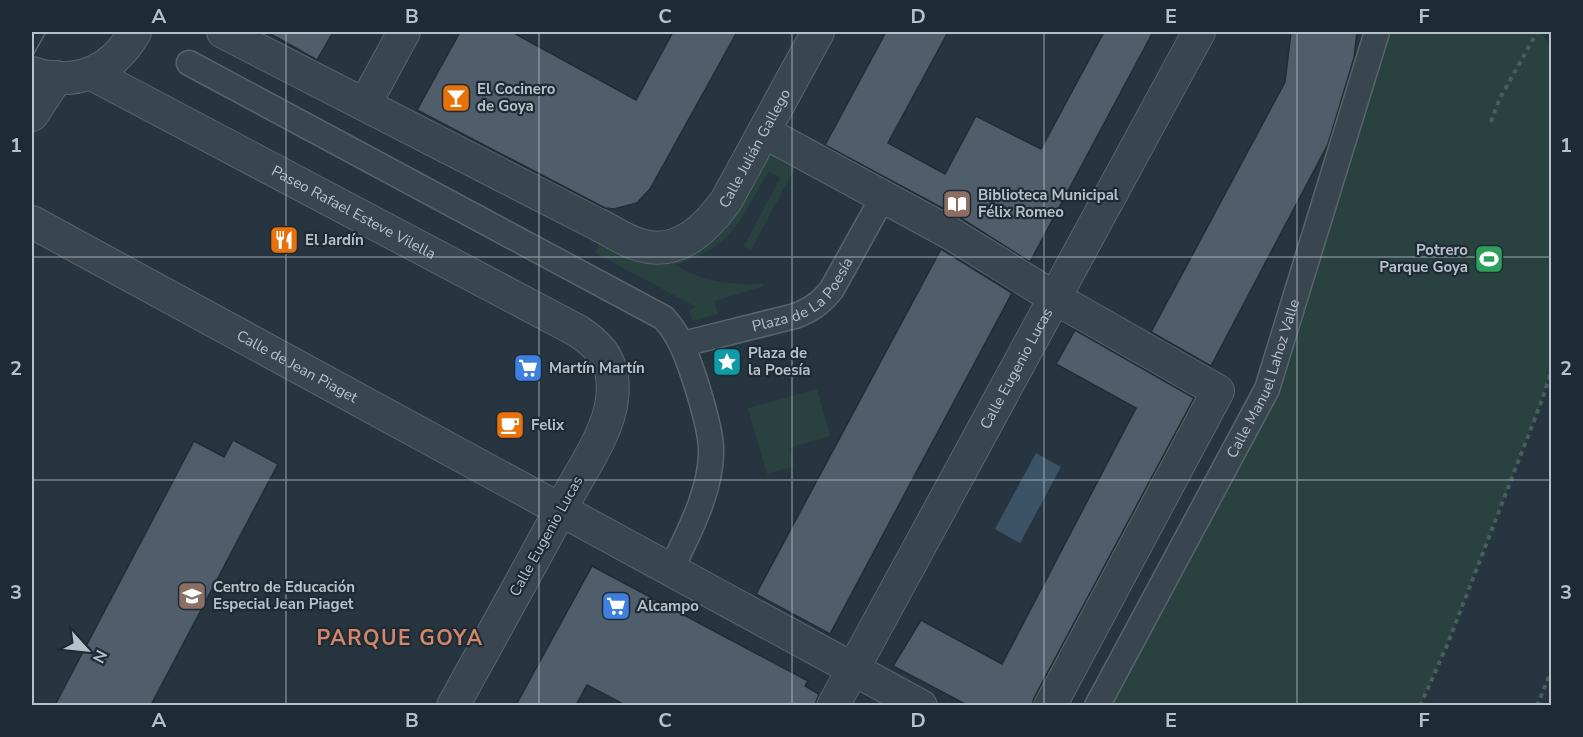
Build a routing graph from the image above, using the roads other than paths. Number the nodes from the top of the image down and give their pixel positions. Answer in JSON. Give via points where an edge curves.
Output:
{"nodes":[{"id":1,"x":135,"y":32,"type":"edge"},
{"id":2,"x":223,"y":32,"type":"edge"},
{"id":3,"x":404,"y":32,"type":"edge"},
{"id":4,"x":818,"y":32,"type":"edge"},
{"id":5,"x":1199,"y":32,"type":"edge"},
{"id":6,"x":1377,"y":32,"type":"edge"},
{"id":7,"x":189,"y":63,"type":"dead end"},
{"id":8,"x":92,"y":74,"type":"junction"},
{"id":9,"x":44,"y":75,"type":"edge"},
{"id":10,"x":365,"y":104,"type":"junction"},
{"id":11,"x":32,"y":115,"type":"edge"},
{"id":12,"x":764,"y":132,"type":"junction"},
{"id":13,"x":883,"y":196,"type":"junction"},
{"id":14,"x":32,"y":222,"type":"edge"},
{"id":15,"x":1055,"y":298,"type":"junction"},
{"id":16,"x":683,"y":344,"type":"junction"},
{"id":17,"x":608,"y":360,"type":"joint"},
{"id":18,"x":561,"y":510,"type":"junction"},
{"id":19,"x":671,"y":569,"type":"junction"},
{"id":20,"x":853,"y":669,"type":"junction"},
{"id":21,"x":453,"y":705,"type":"edge"},
{"id":22,"x":833,"y":705,"type":"edge"},
{"id":23,"x":921,"y":705,"type":"edge"},
{"id":24,"x":1050,"y":705,"type":"edge"},
{"id":25,"x":1097,"y":705,"type":"edge"}],
"edges":[{"from":1,"to":8,"type":"street","via":[[114,61]]},
{"from":2,"to":10,"type":"street"},
{"from":3,"to":10,"type":"street"},
{"from":4,"to":12,"type":"street","name":"Calle Julián Gallego"},
{"from":5,"to":15,"type":"street","name":"Calle Eugenio Lucas"},
{"from":6,"to":25,"type":"street","name":"Calle Manuel Lahoz Valle","via":[[1267,389]]},
{"from":7,"to":16,"type":"street","via":[[664,318]]},
{"from":8,"to":9,"type":"street","via":[[72,78]]},
{"from":8,"to":17,"type":"street","name":"Paseo Rafael Esteve Vilella","via":[[578,331]]},
{"from":9,"to":11,"type":"street"},
{"from":10,"to":12,"type":"street","name":"Calle Julián Gallego","via":[[642,246],[669,247],[697,235],[711,222]]},
{"from":12,"to":13,"type":"street"},
{"from":13,"to":15,"type":"street"},
{"from":13,"to":16,"type":"street","name":"Plaza de La Poesía","via":[[832,289],[811,310]]},
{"from":14,"to":18,"type":"street","name":"Calle de Jean Piaget"},
{"from":15,"to":20,"type":"street","name":"Calle Eugenio Lucas"},
{"from":15,"to":24,"type":"street","via":[[1218,391]]},
{"from":16,"to":19,"type":"street","via":[[711,440],[708,473],[696,517]]},
{"from":17,"to":18,"type":"street","name":"Calle Eugenio Lucas","via":[[612,400],[607,422]]},
{"from":18,"to":19,"type":"street","name":"Calle de Jean Piaget"},
{"from":18,"to":21,"type":"street","name":"Calle Eugenio Lucas"},
{"from":19,"to":20,"type":"street","name":"Calle de Jean Piaget"},
{"from":20,"to":22,"type":"street","name":"Calle Eugenio Lucas"},
{"from":20,"to":23,"type":"street","name":"Calle de Jean Piaget"}]}
